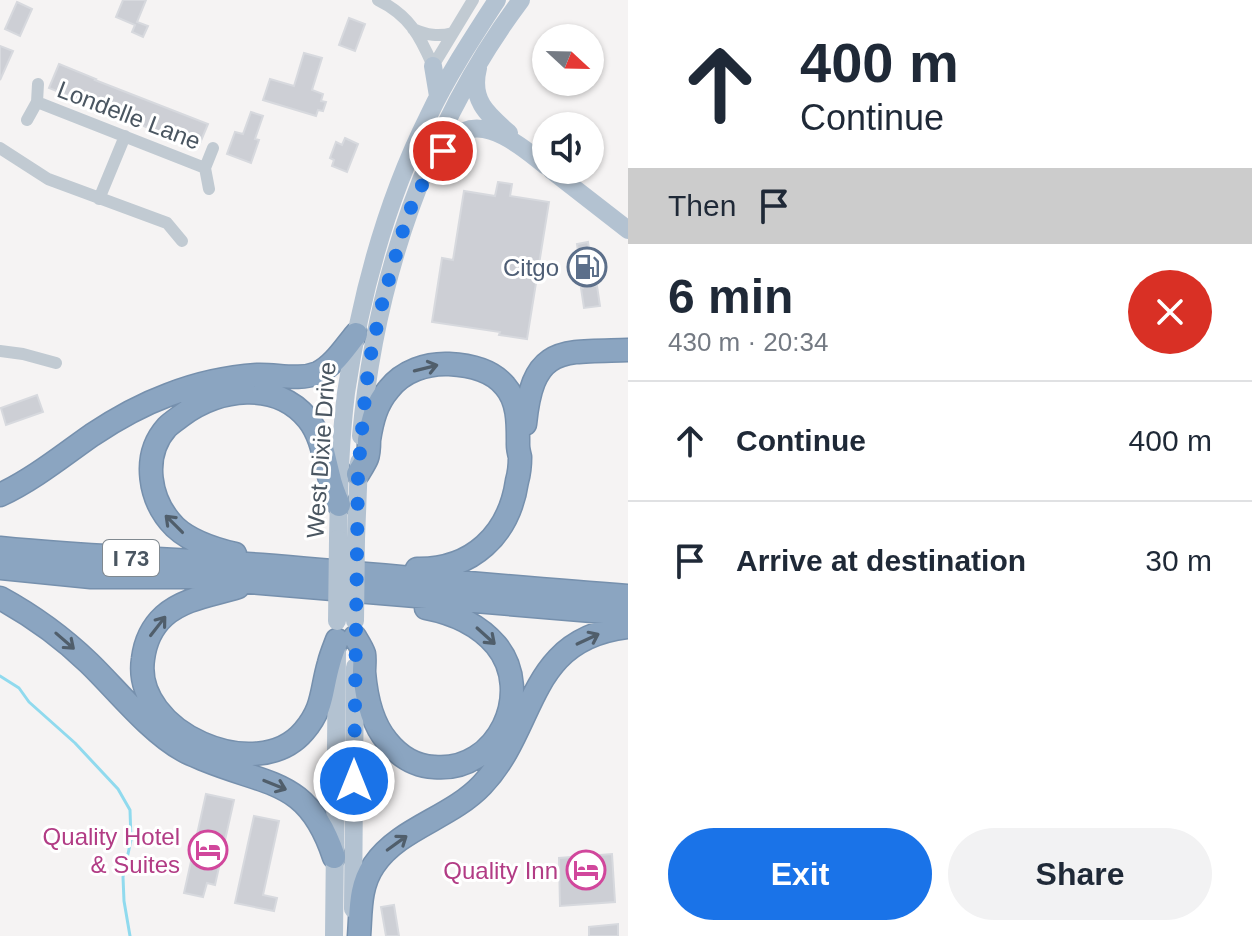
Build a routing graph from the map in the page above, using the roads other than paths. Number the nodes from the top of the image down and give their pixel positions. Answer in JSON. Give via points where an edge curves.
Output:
{"nodes":[{"id":1,"x":378,"y":0,"type":"edge"},
{"id":2,"x":473,"y":0,"type":"edge"},
{"id":3,"x":487,"y":0,"type":"edge"},
{"id":4,"x":497,"y":0,"type":"edge"},
{"id":5,"x":521,"y":0,"type":"edge"},
{"id":6,"x":413,"y":29,"type":"junction"},
{"id":7,"x":453,"y":33,"type":"junction"},
{"id":8,"x":472,"y":56,"type":"junction"},
{"id":9,"x":433,"y":66,"type":"junction"},
{"id":10,"x":38,"y":84,"type":"dead end"},
{"id":11,"x":438,"y":96,"type":"junction"},
{"id":12,"x":37,"y":102,"type":"junction"},
{"id":13,"x":27,"y":120,"type":"dead end"},
{"id":14,"x":125,"y":136,"type":"junction"},
{"id":15,"x":0,"y":148,"type":"edge"},
{"id":16,"x":213,"y":148,"type":"dead end"},
{"id":17,"x":525,"y":149,"type":"junction"},
{"id":18,"x":532,"y":155,"type":"edge"},
{"id":19,"x":205,"y":168,"type":"junction"},
{"id":20,"x":569,"y":184,"type":"edge"},
{"id":21,"x":209,"y":189,"type":"dead end"},
{"id":22,"x":417,"y":191,"type":"junction"},
{"id":23,"x":99,"y":199,"type":"junction"},
{"id":24,"x":628,"y":230,"type":"edge"},
{"id":25,"x":182,"y":241,"type":"dead end"},
{"id":26,"x":356,"y":334,"type":"junction"},
{"id":27,"x":628,"y":350,"type":"edge"},
{"id":28,"x":0,"y":351,"type":"edge"},
{"id":29,"x":56,"y":363,"type":"dead end"},
{"id":30,"x":520,"y":458,"type":"junction"},
{"id":31,"x":358,"y":474,"type":"junction"},
{"id":32,"x":0,"y":495,"type":"edge"},
{"id":33,"x":339,"y":505,"type":"junction"},
{"id":34,"x":347,"y":539,"type":"junction"},
{"id":35,"x":0,"y":548,"type":"edge"},
{"id":36,"x":0,"y":568,"type":"edge"},
{"id":37,"x":256,"y":574,"type":"junction"},
{"id":38,"x":376,"y":584,"type":"junction"},
{"id":39,"x":628,"y":596,"type":"edge"},
{"id":40,"x":0,"y":598,"type":"edge"},
{"id":41,"x":628,"y":614,"type":"edge"},
{"id":42,"x":628,"y":627,"type":"edge"},
{"id":43,"x":346,"y":630,"type":"junction"},
{"id":44,"x":334,"y":857,"type":"junction"},
{"id":45,"x":334,"y":936,"type":"edge"},
{"id":46,"x":352,"y":936,"type":"edge"},
{"id":47,"x":359,"y":936,"type":"edge"}],
"edges":[{"from":1,"to":6,"type":"street","via":[[401,13]]},
{"from":2,"to":7,"type":"street"},
{"from":3,"to":8,"type":"main road","via":[[466,33]]},
{"from":4,"to":8,"type":"main road","name":"West Dixie Drive"},
{"from":5,"to":8,"type":"main road","name":"West Dixie Drive"},
{"from":6,"to":7,"type":"street","via":[[439,37]]},
{"from":6,"to":9,"type":"street"},
{"from":7,"to":9,"type":"street"},
{"from":8,"to":11,"type":"main road","name":"West Dixie Drive"},
{"from":8,"to":17,"type":"main road","via":[[480,102]]},
{"from":8,"to":22,"type":"main road","name":"West Dixie Drive"},
{"from":9,"to":11,"type":"main road"},
{"from":10,"to":12,"type":"street"},
{"from":11,"to":26,"type":"main road","name":"West Dixie Drive","via":[[392,201]]},
{"from":12,"to":13,"type":"street"},
{"from":12,"to":14,"type":"street","name":"Londelle Lane"},
{"from":14,"to":19,"type":"street","name":"Londelle Lane"},
{"from":14,"to":23,"type":"street"},
{"from":15,"to":23,"type":"street","via":[[48,179]]},
{"from":16,"to":19,"type":"street"},
{"from":17,"to":18,"type":"main road"},
{"from":17,"to":22,"type":"main road","via":[[493,130],[468,130],[448,143]]},
{"from":19,"to":21,"type":"street"},
{"from":20,"to":24,"type":"main road"},
{"from":22,"to":31,"type":"main road","name":"West Dixie Drive","via":[[372,348]]},
{"from":23,"to":25,"type":"street","via":[[167,223]]},
{"from":26,"to":32,"type":"highway","via":[[318,372],[215,382],[145,405]]},
{"from":26,"to":33,"type":"main road","name":"West Dixie Drive"},
{"from":27,"to":30,"type":"highway","via":[[567,353],[542,368],[530,389]]},
{"from":28,"to":29,"type":"street"},
{"from":31,"to":30,"type":"highway","one_way":true,"via":[[367,458],[373,418],[387,390],[410,372],[442,364],[480,370],[505,386],[515,405]]},
{"from":30,"to":38,"type":"highway","via":[[508,516],[486,545],[454,564],[404,569]]},
{"from":31,"to":34,"type":"main road","name":"West Dixie Drive"},
{"from":33,"to":34,"type":"main road","name":"West Dixie Drive"},
{"from":37,"to":33,"type":"highway","one_way":true,"via":[[243,556],[191,539],[162,510],[150,467],[167,427],[187,411],[235,393],[259,391],[280,397],[311,422]]},
{"from":34,"to":43,"type":"main road","name":"West Dixie Drive","bridge":true},
{"from":35,"to":37,"type":"highway","number":"I 73","via":[[173,559]]},
{"from":36,"to":37,"type":"highway","number":"I 73","via":[[91,577]]},
{"from":37,"to":38,"type":"highway","number":"I 73"},
{"from":43,"to":37,"type":"highway","one_way":true,"via":[[328,665],[321,702],[296,740],[251,753],[188,737],[152,703],[144,684],[144,649],[164,616]]},
{"from":38,"to":39,"type":"highway","number":"I 73"},
{"from":38,"to":41,"type":"highway","number":"I 73"},
{"from":38,"to":43,"type":"highway","one_way":true,"via":[[387,603],[453,615],[496,645],[508,668],[512,693],[509,714],[496,739],[478,756],[448,767],[429,767],[399,754],[371,712],[364,653]]},
{"from":40,"to":44,"type":"highway","one_way":true,"via":[[56,634],[183,750],[294,794],[317,820]]},
{"from":47,"to":42,"type":"highway","one_way":true,"via":[[362,892],[379,858],[486,780],[547,671],[564,652],[585,638]]},
{"from":43,"to":44,"type":"main road","name":"West Dixie Drive"},
{"from":43,"to":46,"type":"main road","name":"West Dixie Drive"},
{"from":44,"to":45,"type":"main road","name":"West Dixie Drive"}]}
